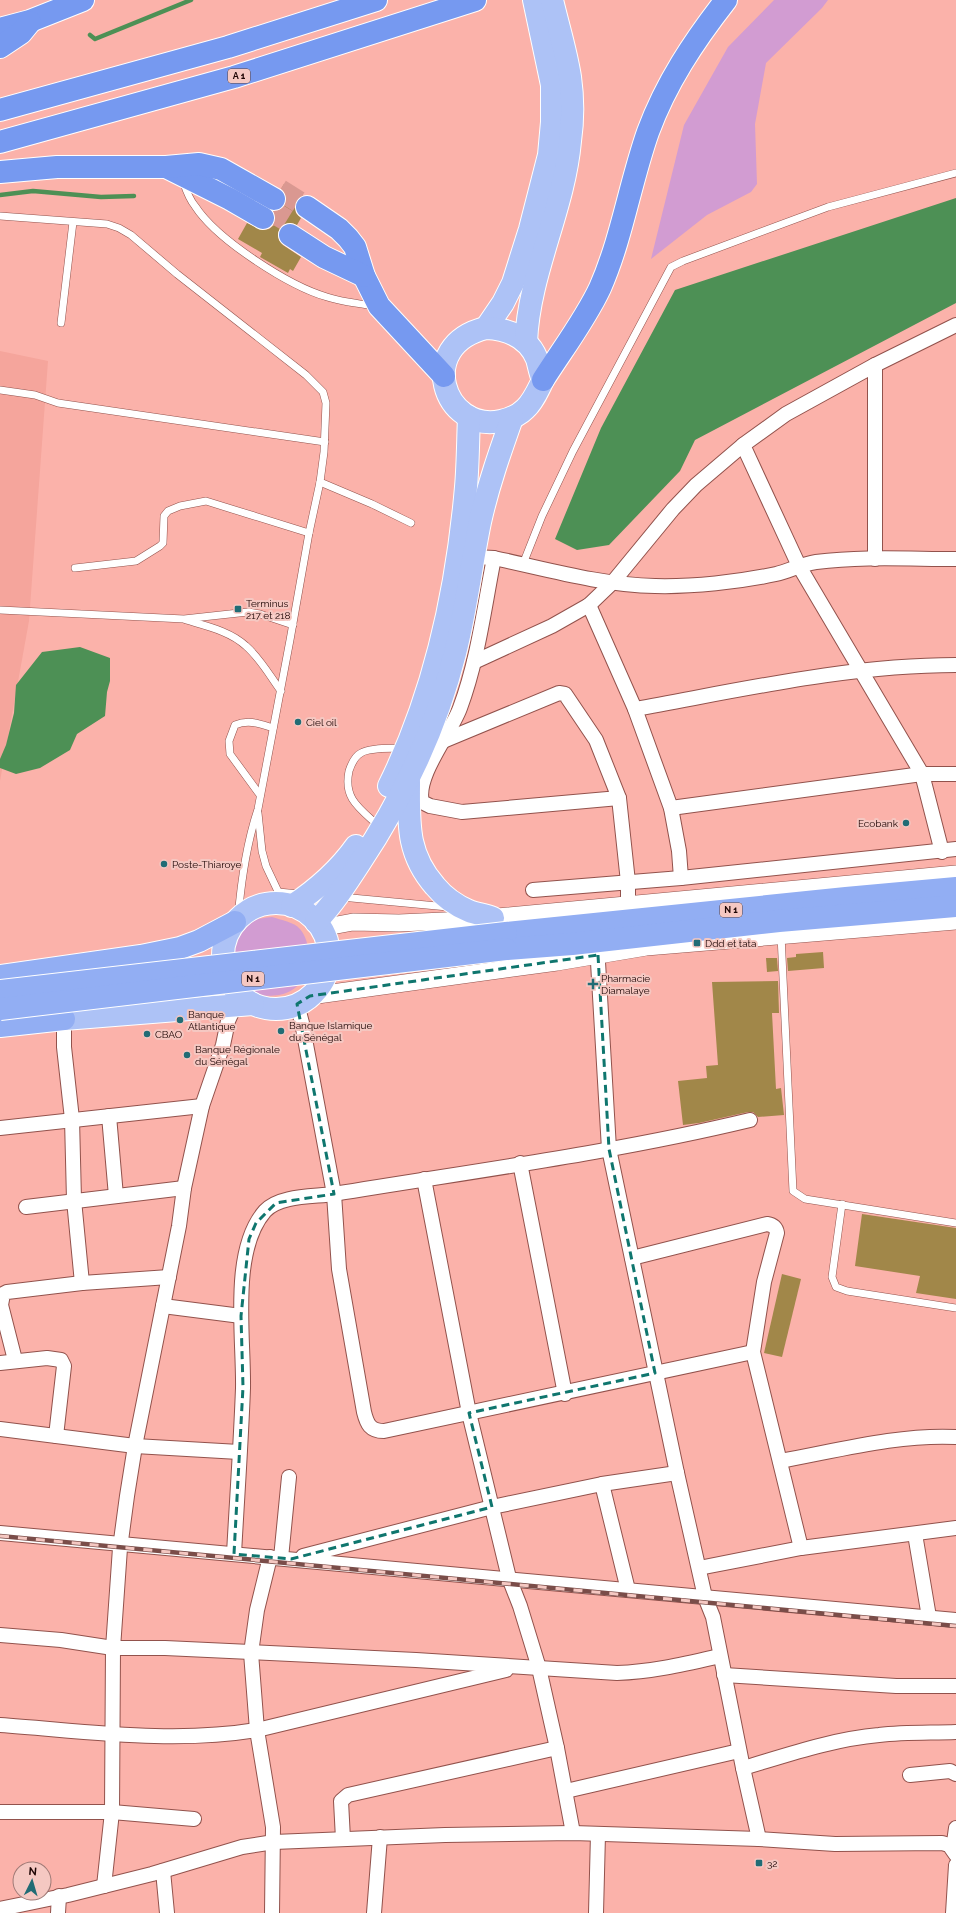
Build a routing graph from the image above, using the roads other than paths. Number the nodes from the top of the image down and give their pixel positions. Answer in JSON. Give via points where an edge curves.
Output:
{"nodes":[{"id":1,"x":83,"y":0,"type":"edge"},
{"id":2,"x":376,"y":0,"type":"edge"},
{"id":3,"x":475,"y":0,"type":"edge"},
{"id":4,"x":726,"y":0,"type":"edge"},
{"id":5,"x":544,"y":5,"type":"edge"},
{"id":6,"x":0,"y":18,"type":"edge"},
{"id":7,"x":30,"y":21,"type":"junction"},
{"id":8,"x":0,"y":29,"type":"edge"},
{"id":9,"x":0,"y":37,"type":"edge"},
{"id":10,"x":0,"y":47,"type":"edge"},
{"id":11,"x":0,"y":110,"type":"edge"},
{"id":12,"x":0,"y":142,"type":"edge"},
{"id":13,"x":0,"y":172,"type":"edge"},
{"id":14,"x":174,"y":172,"type":"junction"},
{"id":15,"x":956,"y":172,"type":"edge"},
{"id":16,"x":271,"y":204,"type":"tunnel mouth"},
{"id":17,"x":0,"y":216,"type":"edge"},
{"id":18,"x":73,"y":222,"type":"junction"},
{"id":19,"x":364,"y":276,"type":"junction"},
{"id":20,"x":379,"y":306,"type":"junction"},
{"id":21,"x":61,"y":323,"type":"dead end"},
{"id":22,"x":956,"y":325,"type":"edge"},
{"id":23,"x":486,"y":328,"type":"junction"},
{"id":24,"x":526,"y":342,"type":"junction"},
{"id":25,"x":875,"y":365,"type":"junction"},
{"id":26,"x":444,"y":376,"type":"junction"},
{"id":27,"x":543,"y":380,"type":"junction"},
{"id":28,"x":0,"y":390,"type":"edge"},
{"id":29,"x":469,"y":417,"type":"junction"},
{"id":30,"x":512,"y":418,"type":"junction"},
{"id":31,"x":325,"y":442,"type":"junction"},
{"id":32,"x":743,"y":445,"type":"junction"},
{"id":33,"x":320,"y":482,"type":"junction"},
{"id":34,"x":411,"y":523,"type":"dead end"},
{"id":35,"x":309,"y":533,"type":"junction"},
{"id":36,"x":484,"y":558,"type":"junction"},
{"id":37,"x":875,"y":559,"type":"junction"},
{"id":38,"x":956,"y":559,"type":"edge"},
{"id":39,"x":523,"y":564,"type":"junction"},
{"id":40,"x":799,"y":566,"type":"junction"},
{"id":41,"x":75,"y":568,"type":"dead end"},
{"id":42,"x":613,"y":582,"type":"junction"},
{"id":43,"x":589,"y":605,"type":"junction"},
{"id":44,"x":0,"y":610,"type":"edge"},
{"id":45,"x":184,"y":619,"type":"junction"},
{"id":46,"x":293,"y":625,"type":"junction"},
{"id":47,"x":474,"y":662,"type":"junction"},
{"id":48,"x":956,"y":665,"type":"edge"},
{"id":49,"x":860,"y":670,"type":"junction"},
{"id":50,"x":281,"y":691,"type":"junction"},
{"id":51,"x":635,"y":708,"type":"junction"},
{"id":52,"x":273,"y":728,"type":"junction"},
{"id":53,"x":443,"y":741,"type":"junction"},
{"id":54,"x":406,"y":748,"type":"junction"},
{"id":55,"x":922,"y":774,"type":"junction"},
{"id":56,"x":956,"y":774,"type":"edge"},
{"id":57,"x":409,"y":780,"type":"junction"},
{"id":58,"x":260,"y":795,"type":"junction"},
{"id":59,"x":619,"y":798,"type":"junction"},
{"id":60,"x":671,"y":808,"type":"junction"},
{"id":61,"x":258,"y":809,"type":"junction"},
{"id":62,"x":372,"y":820,"type":"junction"},
{"id":63,"x":956,"y":849,"type":"edge"},
{"id":64,"x":942,"y":852,"type":"junction"},
{"id":65,"x":956,"y":874,"type":"edge"},
{"id":66,"x":681,"y":878,"type":"junction"},
{"id":67,"x":628,"y":882,"type":"junction"},
{"id":68,"x":956,"y":888,"type":"edge"},
{"id":69,"x":533,"y":890,"type":"dead end"},
{"id":70,"x":307,"y":898,"type":"junction"},
{"id":71,"x":628,"y":906,"type":"junction"},
{"id":72,"x":956,"y":906,"type":"edge"},
{"id":73,"x":468,"y":911,"type":"junction"},
{"id":74,"x":236,"y":921,"type":"junction"},
{"id":75,"x":956,"y":921,"type":"edge"},
{"id":76,"x":318,"y":925,"type":"junction"},
{"id":77,"x":780,"y":928,"type":"junction"},
{"id":78,"x":501,"y":933,"type":"junction"},
{"id":79,"x":595,"y":933,"type":"junction"},
{"id":80,"x":0,"y":976,"type":"edge"},
{"id":81,"x":0,"y":990,"type":"edge"},
{"id":82,"x":304,"y":1000,"type":"junction"},
{"id":83,"x":242,"y":1002,"type":"junction"},
{"id":84,"x":0,"y":1009,"type":"edge"},
{"id":85,"x":64,"y":1019,"type":"junction"},
{"id":86,"x":0,"y":1026,"type":"edge"},
{"id":87,"x":202,"y":1106,"type":"junction"},
{"id":88,"x":109,"y":1116,"type":"junction"},
{"id":89,"x":72,"y":1120,"type":"junction"},
{"id":90,"x":750,"y":1120,"type":"dead end"},
{"id":91,"x":0,"y":1128,"type":"edge"},
{"id":92,"x":609,"y":1149,"type":"junction"},
{"id":93,"x":520,"y":1163,"type":"junction"},
{"id":94,"x":424,"y":1179,"type":"junction"},
{"id":95,"x":184,"y":1188,"type":"junction"},
{"id":96,"x":334,"y":1194,"type":"junction"},
{"id":97,"x":116,"y":1196,"type":"junction"},
{"id":98,"x":74,"y":1200,"type":"junction"},
{"id":99,"x":842,"y":1204,"type":"junction"},
{"id":100,"x":26,"y":1207,"type":"dead end"},
{"id":101,"x":956,"y":1223,"type":"edge"},
{"id":102,"x":632,"y":1258,"type":"junction"},
{"id":103,"x":169,"y":1277,"type":"junction"},
{"id":104,"x":82,"y":1283,"type":"junction"},
{"id":105,"x":164,"y":1306,"type":"junction"},
{"id":106,"x":956,"y":1308,"type":"edge"},
{"id":107,"x":241,"y":1316,"type":"junction"},
{"id":108,"x":753,"y":1352,"type":"junction"},
{"id":109,"x":15,"y":1360,"type":"junction"},
{"id":110,"x":0,"y":1363,"type":"edge"},
{"id":111,"x":655,"y":1373,"type":"junction"},
{"id":112,"x":565,"y":1394,"type":"junction"},
{"id":113,"x":469,"y":1413,"type":"junction"},
{"id":114,"x":0,"y":1429,"type":"edge"},
{"id":115,"x":56,"y":1436,"type":"junction"},
{"id":116,"x":956,"y":1437,"type":"edge"},
{"id":117,"x":135,"y":1446,"type":"junction"},
{"id":118,"x":239,"y":1452,"type":"junction"},
{"id":119,"x":780,"y":1461,"type":"junction"},
{"id":120,"x":677,"y":1473,"type":"junction"},
{"id":121,"x":289,"y":1477,"type":"dead end"},
{"id":122,"x":602,"y":1484,"type":"junction"},
{"id":123,"x":492,"y":1507,"type":"junction"},
{"id":124,"x":956,"y":1528,"type":"edge"},
{"id":125,"x":0,"y":1533,"type":"edge"},
{"id":126,"x":915,"y":1534,"type":"junction"},
{"id":127,"x":121,"y":1543,"type":"junction"},
{"id":128,"x":802,"y":1548,"type":"junction"},
{"id":129,"x":234,"y":1554,"type":"junction"},
{"id":130,"x":281,"y":1558,"type":"junction"},
{"id":131,"x":699,"y":1568,"type":"junction"},
{"id":132,"x":509,"y":1578,"type":"junction"},
{"id":133,"x":628,"y":1590,"type":"junction"},
{"id":134,"x":705,"y":1597,"type":"junction"},
{"id":135,"x":929,"y":1617,"type":"junction"},
{"id":136,"x":956,"y":1620,"type":"edge"},
{"id":137,"x":0,"y":1635,"type":"edge"},
{"id":138,"x":113,"y":1648,"type":"junction"},
{"id":139,"x":251,"y":1653,"type":"junction"},
{"id":140,"x":720,"y":1656,"type":"junction"},
{"id":141,"x":518,"y":1667,"type":"junction"},
{"id":142,"x":539,"y":1668,"type":"junction"},
{"id":143,"x":724,"y":1675,"type":"junction"},
{"id":144,"x":956,"y":1686,"type":"edge"},
{"id":145,"x":0,"y":1725,"type":"edge"},
{"id":146,"x":257,"y":1730,"type":"junction"},
{"id":147,"x":956,"y":1732,"type":"edge"},
{"id":148,"x":114,"y":1733,"type":"junction"},
{"id":149,"x":557,"y":1748,"type":"junction"},
{"id":150,"x":739,"y":1751,"type":"junction"},
{"id":151,"x":742,"y":1768,"type":"junction"},
{"id":152,"x":956,"y":1774,"type":"edge"},
{"id":153,"x":910,"y":1775,"type":"dead end"},
{"id":154,"x":566,"y":1791,"type":"junction"},
{"id":155,"x":0,"y":1812,"type":"edge"},
{"id":156,"x":112,"y":1812,"type":"junction"},
{"id":157,"x":194,"y":1819,"type":"dead end"},
{"id":158,"x":956,"y":1828,"type":"edge"},
{"id":159,"x":573,"y":1833,"type":"junction"},
{"id":160,"x":598,"y":1834,"type":"junction"},
{"id":161,"x":380,"y":1837,"type":"junction"},
{"id":162,"x":343,"y":1839,"type":"junction"},
{"id":163,"x":759,"y":1839,"type":"junction"},
{"id":164,"x":274,"y":1842,"type":"junction"},
{"id":165,"x":954,"y":1852,"type":"edge"},
{"id":166,"x":956,"y":1865,"type":"edge"},
{"id":167,"x":163,"y":1871,"type":"junction"},
{"id":168,"x":104,"y":1886,"type":"junction"},
{"id":169,"x":59,"y":1896,"type":"junction"},
{"id":170,"x":0,"y":1909,"type":"edge"},
{"id":171,"x":58,"y":1913,"type":"edge"},
{"id":172,"x":167,"y":1913,"type":"edge"},
{"id":173,"x":272,"y":1913,"type":"edge"},
{"id":174,"x":374,"y":1913,"type":"edge"},
{"id":175,"x":596,"y":1913,"type":"edge"},
{"id":176,"x":953,"y":1913,"type":"edge"}],
"edges":[{"from":1,"to":7,"type":"highway"},
{"from":2,"to":11,"type":"highway","via":[[228,47]]},
{"from":3,"to":12,"type":"highway","number":"A 1","via":[[234,78]]},
{"from":4,"to":27,"type":"highway","via":[[689,49],[658,106],[600,288]]},
{"from":5,"to":23,"type":"main road","via":[[552,85],[549,155],[513,283]]},
{"from":5,"to":24,"type":"main road","via":[[570,78],[572,106],[570,141],[560,196],[530,302]]},
{"from":6,"to":7,"type":"highway"},
{"from":7,"to":8,"type":"highway"},
{"from":7,"to":9,"type":"highway"},
{"from":7,"to":10,"type":"highway","via":[[21,33]]},
{"from":13,"to":14,"type":"highway","via":[[57,167]]},
{"from":14,"to":16,"type":"highway","via":[[207,176]]},
{"from":14,"to":20,"type":"lane","via":[[195,208],[244,253],[292,282],[326,297]]},
{"from":15,"to":39,"type":"lane","via":[[828,207],[671,267],[573,451],[542,516]]},
{"from":17,"to":18,"type":"lane"},
{"from":18,"to":21,"type":"lane"},
{"from":18,"to":31,"type":"lane","via":[[106,224],[119,228],[306,375],[323,392],[326,403]]},
{"from":19,"to":19,"type":"highway","via":[[324,257],[299,221],[339,229],[355,247]]},
{"from":19,"to":20,"type":"highway"},
{"from":20,"to":26,"type":"highway"},
{"from":22,"to":25,"type":"street"},
{"from":23,"to":24,"type":"main road","via":[[501,328]]},
{"from":23,"to":26,"type":"main road","via":[[472,331],[451,349],[445,362]]},
{"from":24,"to":27,"type":"main road","via":[[537,360]]},
{"from":25,"to":32,"type":"street","via":[[786,414]]},
{"from":25,"to":37,"type":"street"},
{"from":26,"to":29,"type":"main road","via":[[447,393],[456,407]]},
{"from":27,"to":30,"type":"main road","via":[[525,409]]},
{"from":28,"to":31,"type":"lane","via":[[35,395],[58,403]]},
{"from":29,"to":30,"type":"main road","via":[[491,423]]},
{"from":29,"to":54,"type":"main road","via":[[466,487],[454,583],[434,669],[422,709]]},
{"from":30,"to":36,"type":"main road","via":[[490,481]]},
{"from":31,"to":33,"type":"lane"},
{"from":32,"to":40,"type":"street"},
{"from":32,"to":42,"type":"street","via":[[696,485]]},
{"from":33,"to":34,"type":"lane"},
{"from":33,"to":35,"type":"lane"},
{"from":35,"to":41,"type":"lane","via":[[206,502],[180,506],[168,511],[164,516],[163,542],[136,561]]},
{"from":35,"to":46,"type":"lane"},
{"from":36,"to":39,"type":"street"},
{"from":36,"to":47,"type":"street"},
{"from":36,"to":57,"type":"main road","via":[[460,628],[446,685],[431,730]]},
{"from":37,"to":38,"type":"street"},
{"from":37,"to":40,"type":"street","via":[[836,560]]},
{"from":39,"to":42,"type":"street"},
{"from":40,"to":42,"type":"street","via":[[777,574],[688,585],[655,586]]},
{"from":40,"to":49,"type":"street"},
{"from":42,"to":43,"type":"street"},
{"from":43,"to":47,"type":"street","via":[[552,626]]},
{"from":43,"to":51,"type":"street"},
{"from":44,"to":45,"type":"lane"},
{"from":45,"to":46,"type":"lane","via":[[248,612],[266,615]]},
{"from":45,"to":50,"type":"lane","via":[[218,630],[246,645]]},
{"from":46,"to":50,"type":"lane"},
{"from":47,"to":53,"type":"street","via":[[460,708]]},
{"from":48,"to":49,"type":"street"},
{"from":49,"to":51,"type":"street"},
{"from":49,"to":55,"type":"street"},
{"from":50,"to":52,"type":"lane"},
{"from":51,"to":60,"type":"street"},
{"from":52,"to":58,"type":"lane"},
{"from":52,"to":58,"type":"lane","via":[[244,722],[236,725],[229,741],[230,754]]},
{"from":53,"to":59,"type":"street","via":[[559,693],[565,694],[596,740]]},
{"from":53,"to":59,"type":"street","via":[[427,772],[420,795],[422,802],[430,806],[462,812]]},
{"from":54,"to":62,"type":"main road"},
{"from":54,"to":62,"type":"lane","via":[[378,749],[361,753],[351,765],[347,782],[350,794],[357,807]]},
{"from":55,"to":56,"type":"street"},
{"from":55,"to":60,"type":"street"},
{"from":55,"to":64,"type":"street"},
{"from":57,"to":70,"type":"main road","via":[[380,833]]},
{"from":57,"to":73,"type":"main road","via":[[411,843],[418,862],[445,898]]},
{"from":58,"to":61,"type":"lane"},
{"from":59,"to":67,"type":"street"},
{"from":60,"to":66,"type":"street"},
{"from":61,"to":70,"type":"lane","via":[[266,866]]},
{"from":61,"to":74,"type":"lane","via":[[250,831]]},
{"from":62,"to":70,"type":"main road","via":[[342,865]]},
{"from":63,"to":64,"type":"street"},
{"from":64,"to":66,"type":"street"},
{"from":65,"to":71,"type":"street"},
{"from":66,"to":67,"type":"street"},
{"from":67,"to":69,"type":"street"},
{"from":67,"to":71,"type":"street"},
{"from":68,"to":79,"type":"highway","number":"N 1","via":[[846,898]]},
{"from":70,"to":73,"type":"lane","via":[[432,905]]},
{"from":70,"to":74,"type":"main road","via":[[267,904],[252,909]]},
{"from":70,"to":76,"type":"main road"},
{"from":70,"to":76,"type":"main road","via":[[306,912]]},
{"from":71,"to":79,"type":"street"},
{"from":72,"to":77,"type":"highway","number":"N 1"},
{"from":73,"to":78,"type":"main road"},
{"from":74,"to":80,"type":"highway","via":[[180,948]]},
{"from":74,"to":83,"type":"main road","via":[[228,932],[222,954],[227,977]]},
{"from":75,"to":77,"type":"street"},
{"from":76,"to":78,"type":"street","via":[[423,922]]},
{"from":76,"to":82,"type":"main road","via":[[327,942],[329,957],[320,985]]},
{"from":77,"to":79,"type":"highway","number":"N 1"},
{"from":77,"to":99,"type":"lane","via":[[793,1191],[805,1199]]},
{"from":78,"to":79,"type":"highway","number":"N 1"},
{"from":78,"to":81,"type":"highway","number":"N 1","bridge":true},
{"from":78,"to":84,"type":"highway","number":"N 1","bridge":true},
{"from":79,"to":82,"type":"street","via":[[413,983]]},
{"from":79,"to":92,"type":"street"},
{"from":82,"to":83,"type":"main road","via":[[283,1008],[268,1008]]},
{"from":82,"to":96,"type":"street","via":[[304,1031]]},
{"from":83,"to":85,"type":"main road"},
{"from":83,"to":87,"type":"street","via":[[228,1021],[223,1045]]},
{"from":85,"to":86,"type":"highway"},
{"from":85,"to":89,"type":"street","via":[[64,1047]]},
{"from":87,"to":88,"type":"street"},
{"from":87,"to":95,"type":"street"},
{"from":88,"to":89,"type":"street"},
{"from":88,"to":97,"type":"street"},
{"from":89,"to":91,"type":"street"},
{"from":89,"to":98,"type":"street"},
{"from":90,"to":92,"type":"street"},
{"from":92,"to":93,"type":"street"},
{"from":92,"to":102,"type":"street"},
{"from":93,"to":94,"type":"street"},
{"from":93,"to":112,"type":"street"},
{"from":94,"to":96,"type":"street"},
{"from":94,"to":113,"type":"street"},
{"from":95,"to":97,"type":"street"},
{"from":95,"to":103,"type":"street"},
{"from":96,"to":107,"type":"street","via":[[276,1203],[266,1210],[256,1223],[246,1252]]},
{"from":96,"to":113,"type":"street","via":[[339,1269],[366,1421],[370,1428],[384,1431]]},
{"from":97,"to":98,"type":"street"},
{"from":98,"to":100,"type":"street"},
{"from":98,"to":104,"type":"street"},
{"from":99,"to":101,"type":"lane"},
{"from":99,"to":106,"type":"lane","via":[[832,1277],[836,1287],[847,1292]]},
{"from":102,"to":108,"type":"street","via":[[767,1224],[772,1225],[777,1234],[764,1282]]},
{"from":102,"to":111,"type":"street"},
{"from":103,"to":104,"type":"street"},
{"from":103,"to":105,"type":"street"},
{"from":104,"to":109,"type":"street","via":[[3,1294],[1,1304]]},
{"from":105,"to":107,"type":"street"},
{"from":105,"to":117,"type":"street"},
{"from":107,"to":118,"type":"street","via":[[243,1387]]},
{"from":108,"to":111,"type":"street"},
{"from":108,"to":119,"type":"street"},
{"from":109,"to":110,"type":"street"},
{"from":109,"to":115,"type":"street","via":[[61,1360],[64,1366]]},
{"from":111,"to":112,"type":"street"},
{"from":111,"to":120,"type":"street"},
{"from":112,"to":113,"type":"street"},
{"from":113,"to":123,"type":"street"},
{"from":114,"to":115,"type":"street"},
{"from":115,"to":117,"type":"street"},
{"from":116,"to":119,"type":"street","via":[[896,1440]]},
{"from":117,"to":118,"type":"street"},
{"from":117,"to":127,"type":"street"},
{"from":118,"to":129,"type":"street"},
{"from":119,"to":128,"type":"street"},
{"from":120,"to":122,"type":"street"},
{"from":120,"to":131,"type":"street"},
{"from":121,"to":130,"type":"street"},
{"from":122,"to":123,"type":"street"},
{"from":122,"to":133,"type":"street"},
{"from":123,"to":130,"type":"street"},
{"from":123,"to":132,"type":"street"},
{"from":124,"to":126,"type":"street"},
{"from":125,"to":127,"type":"street"},
{"from":126,"to":128,"type":"street"},
{"from":126,"to":135,"type":"street"},
{"from":127,"to":129,"type":"street"},
{"from":127,"to":138,"type":"street"},
{"from":128,"to":131,"type":"street"},
{"from":129,"to":130,"type":"street"},
{"from":130,"to":132,"type":"street"},
{"from":130,"to":139,"type":"street","via":[[257,1610]]},
{"from":131,"to":134,"type":"street"},
{"from":132,"to":133,"type":"street"},
{"from":132,"to":142,"type":"street"},
{"from":133,"to":134,"type":"street"},
{"from":134,"to":135,"type":"street"},
{"from":134,"to":140,"type":"street","via":[[713,1617]]},
{"from":135,"to":136,"type":"street"},
{"from":137,"to":138,"type":"street","via":[[61,1640]]},
{"from":138,"to":139,"type":"street"},
{"from":138,"to":148,"type":"street"},
{"from":139,"to":141,"type":"street"},
{"from":139,"to":146,"type":"street"},
{"from":140,"to":142,"type":"street","via":[[641,1672]]},
{"from":140,"to":143,"type":"street"},
{"from":141,"to":142,"type":"street"},
{"from":141,"to":146,"type":"street"},
{"from":142,"to":149,"type":"street"},
{"from":143,"to":144,"type":"street","via":[[896,1686]]},
{"from":143,"to":150,"type":"street"},
{"from":145,"to":148,"type":"street"},
{"from":146,"to":148,"type":"street","via":[[206,1737]]},
{"from":146,"to":164,"type":"street"},
{"from":147,"to":151,"type":"street","via":[[879,1735],[853,1739]]},
{"from":148,"to":156,"type":"street"},
{"from":149,"to":154,"type":"street"},
{"from":149,"to":162,"type":"street","via":[[348,1795],[341,1801]]},
{"from":150,"to":151,"type":"street"},
{"from":150,"to":154,"type":"street"},
{"from":151,"to":163,"type":"street"},
{"from":152,"to":153,"type":"street","via":[[950,1772]]},
{"from":154,"to":159,"type":"street"},
{"from":155,"to":156,"type":"street"},
{"from":156,"to":157,"type":"street"},
{"from":156,"to":168,"type":"street"},
{"from":158,"to":165,"type":"street"},
{"from":159,"to":160,"type":"street"},
{"from":159,"to":161,"type":"street"},
{"from":160,"to":163,"type":"street"},
{"from":160,"to":175,"type":"street"},
{"from":161,"to":162,"type":"street"},
{"from":161,"to":174,"type":"street"},
{"from":162,"to":164,"type":"street"},
{"from":163,"to":165,"type":"street","via":[[835,1844],[942,1843],[949,1845]]},
{"from":164,"to":167,"type":"street","via":[[218,1853]]},
{"from":164,"to":173,"type":"street"},
{"from":166,"to":176,"type":"street"},
{"from":167,"to":168,"type":"street"},
{"from":167,"to":172,"type":"street"},
{"from":168,"to":169,"type":"street"},
{"from":169,"to":170,"type":"street"},
{"from":169,"to":171,"type":"street"}]}
